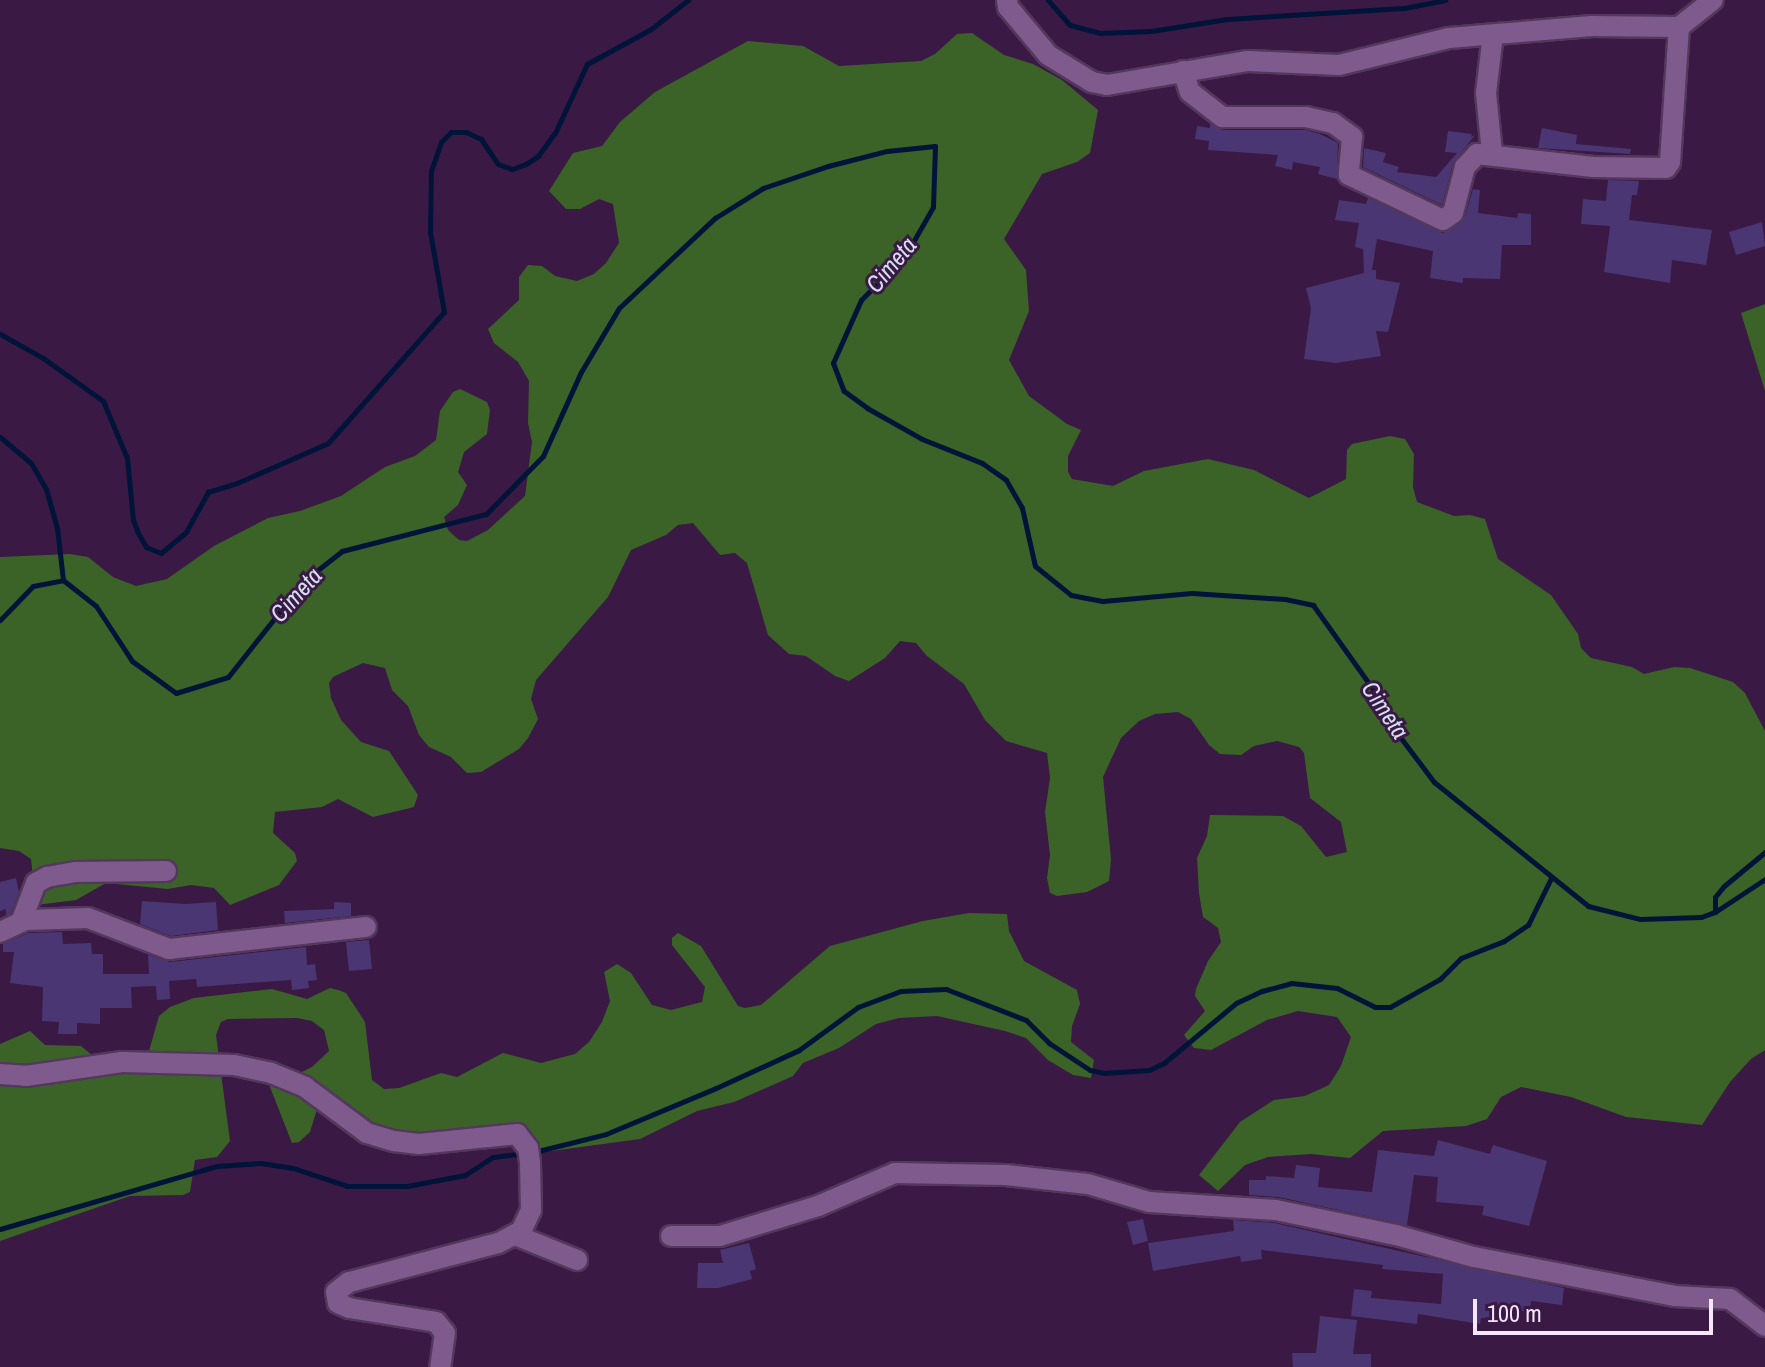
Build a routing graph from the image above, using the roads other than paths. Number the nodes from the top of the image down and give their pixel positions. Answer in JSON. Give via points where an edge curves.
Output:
{"nodes":[{"id":1,"x":1007,"y":0,"type":"edge"},
{"id":2,"x":1713,"y":0,"type":"edge"},
{"id":3,"x":1679,"y":27,"type":"junction"},
{"id":4,"x":1493,"y":34,"type":"junction"},
{"id":5,"x":1183,"y":71,"type":"junction"},
{"id":6,"x":1492,"y":153,"type":"junction"},
{"id":7,"x":166,"y":871,"type":"dead end"},
{"id":8,"x":21,"y":922,"type":"junction"},
{"id":9,"x":366,"y":927,"type":"dead end"},
{"id":10,"x":0,"y":932,"type":"edge"},
{"id":11,"x":0,"y":1074,"type":"edge"},
{"id":12,"x":515,"y":1235,"type":"junction"},
{"id":13,"x":671,"y":1236,"type":"dead end"},
{"id":14,"x":577,"y":1260,"type":"dead end"},
{"id":15,"x":1765,"y":1326,"type":"edge"},
{"id":16,"x":440,"y":1367,"type":"edge"}],
"edges":[{"from":1,"to":5,"type":"street","via":[[1048,55],[1092,82],[1117,84]]},
{"from":2,"to":3,"type":"street"},
{"from":3,"to":4,"type":"street","via":[[1591,26]]},
{"from":3,"to":6,"type":"street","via":[[1672,148],[1666,168],[1593,167]]},
{"from":4,"to":5,"type":"street","via":[[1449,38],[1339,65],[1248,61]]},
{"from":4,"to":6,"type":"street","via":[[1486,93]]},
{"from":5,"to":6,"type":"street","via":[[1199,103],[1222,117],[1306,117],[1333,123],[1352,137],[1349,175],[1443,220],[1453,213],[1469,160]]},
{"from":7,"to":8,"type":"street","via":[[47,877],[36,883]]},
{"from":8,"to":9,"type":"street","via":[[88,918],[169,949]]},
{"from":8,"to":10,"type":"street"},
{"from":11,"to":12,"type":"street","via":[[26,1076],[122,1062],[234,1065],[305,1087],[367,1133],[394,1141],[419,1144],[517,1134],[528,1148],[531,1210]]},
{"from":12,"to":14,"type":"street"},
{"from":12,"to":16,"type":"street","via":[[349,1282],[336,1292],[338,1303],[349,1308],[436,1322],[445,1333]]},
{"from":13,"to":15,"type":"street","via":[[720,1236],[818,1206],[895,1173],[1006,1175],[1088,1184],[1149,1202],[1276,1210],[1474,1257],[1674,1296],[1730,1299]]}]}
